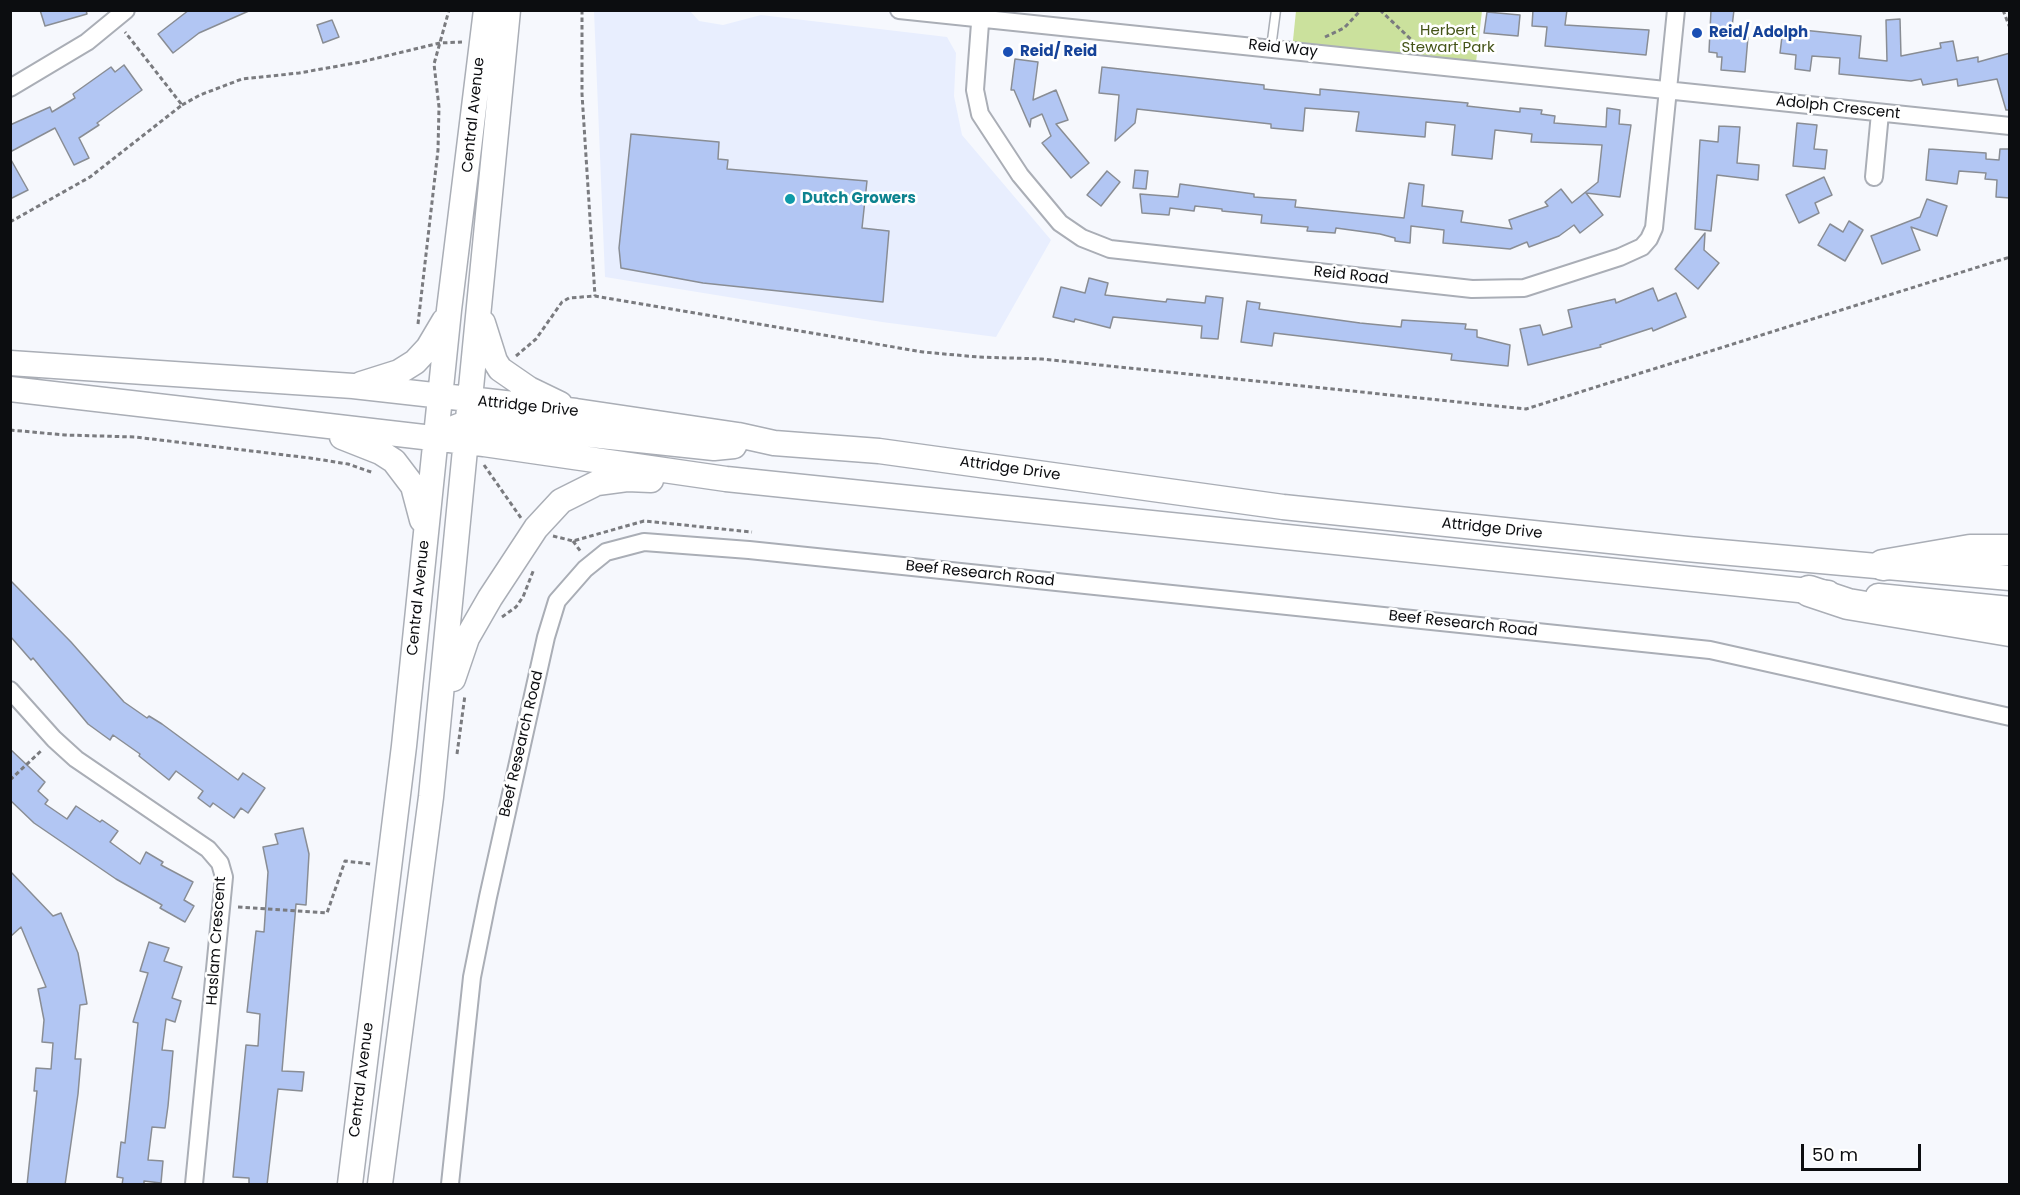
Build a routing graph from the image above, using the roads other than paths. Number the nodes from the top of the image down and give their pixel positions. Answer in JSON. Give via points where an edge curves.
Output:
{"nodes":[{"id":1,"x":126,"y":10,"type":"edge"},
{"id":2,"x":486,"y":10,"type":"edge"},
{"id":3,"x":508,"y":10,"type":"edge"},
{"id":4,"x":1276,"y":10,"type":"edge"},
{"id":5,"x":1676,"y":10,"type":"edge"},
{"id":6,"x":905,"y":11,"type":"edge"},
{"id":7,"x":981,"y":14,"type":"edge"},
{"id":8,"x":1271,"y":48,"type":"junction"},
{"id":9,"x":10,"y":88,"type":"edge"},
{"id":10,"x":1666,"y":92,"type":"junction"},
{"id":11,"x":1880,"y":113,"type":"junction"},
{"id":12,"x":2010,"y":126,"type":"edge"},
{"id":13,"x":1874,"y":177,"type":"dead end"},
{"id":14,"x":449,"y":310,"type":"junction"},
{"id":15,"x":480,"y":314,"type":"junction"},
{"id":16,"x":10,"y":363,"type":"edge"},
{"id":17,"x":352,"y":386,"type":"junction"},
{"id":18,"x":10,"y":388,"type":"edge"},
{"id":19,"x":441,"y":397,"type":"junction"},
{"id":20,"x":576,"y":411,"type":"junction"},
{"id":21,"x":469,"y":422,"type":"junction"},
{"id":22,"x":309,"y":424,"type":"junction"},
{"id":23,"x":436,"y":440,"type":"junction"},
{"id":24,"x":774,"y":443,"type":"junction"},
{"id":25,"x":726,"y":479,"type":"junction"},
{"id":26,"x":426,"y":537,"type":"junction"},
{"id":27,"x":2010,"y":550,"type":"edge"},
{"id":28,"x":1883,"y":565,"type":"junction"},
{"id":29,"x":2010,"y":578,"type":"edge"},
{"id":30,"x":1809,"y":591,"type":"junction"},
{"id":31,"x":2010,"y":609,"type":"edge"},
{"id":32,"x":2010,"y":630,"type":"edge"},
{"id":33,"x":10,"y":690,"type":"edge"},
{"id":34,"x":442,"y":702,"type":"junction"},
{"id":35,"x":2010,"y":717,"type":"edge"},
{"id":36,"x":194,"y":1185,"type":"edge"},
{"id":37,"x":350,"y":1185,"type":"edge"},
{"id":38,"x":380,"y":1185,"type":"edge"},
{"id":39,"x":450,"y":1185,"type":"edge"}],
"edges":[{"from":1,"to":9,"type":"street","via":[[63,58]]},
{"from":2,"to":14,"type":"main road","name":"Central Avenue"},
{"from":3,"to":15,"type":"main road","name":"Central Avenue"},
{"from":4,"to":8,"type":"lane"},
{"from":5,"to":10,"type":"street","name":"Reid Road"},
{"from":6,"to":7,"type":"street","name":"Reid Way"},
{"from":7,"to":8,"type":"street","name":"Reid Way"},
{"from":7,"to":10,"type":"street","name":"Reid Road","via":[[975,90],[982,120],[1060,223],[1082,238],[1110,249],[1472,289],[1524,288],[1642,247],[1654,228]]},
{"from":8,"to":10,"type":"street","name":"Reid Way"},
{"from":10,"to":11,"type":"street","name":"Adolph Crescent"},
{"from":11,"to":12,"type":"street","name":"Adolph Crescent"},
{"from":11,"to":13,"type":"street"},
{"from":14,"to":17,"type":"main road","via":[[428,348],[415,362],[399,372]]},
{"from":14,"to":19,"type":"main road","name":"Central Avenue"},
{"from":15,"to":20,"type":"main road","via":[[500,369],[529,389]]},
{"from":15,"to":21,"type":"main road","name":"Central Avenue"},
{"from":16,"to":17,"type":"main road","name":"Attridge Drive"},
{"from":17,"to":19,"type":"main road","name":"Attridge Drive"},
{"from":18,"to":22,"type":"main road","name":"Attridge Drive"},
{"from":19,"to":21,"type":"main road","name":"Attridge Drive"},
{"from":19,"to":23,"type":"main road","name":"Central Avenue"},
{"from":20,"to":21,"type":"main road","name":"Attridge Drive"},
{"from":20,"to":24,"type":"main road","name":"Attridge Drive"},
{"from":21,"to":23,"type":"main road","name":"Attridge Drive"},
{"from":21,"to":24,"type":"main road","via":[[714,448]]},
{"from":21,"to":25,"type":"main road","name":"Attridge Drive"},
{"from":21,"to":34,"type":"main road","name":"Central Avenue"},
{"from":22,"to":23,"type":"main road","name":"Attridge Drive"},
{"from":22,"to":26,"type":"main road","via":[[394,461],[413,486]]},
{"from":23,"to":26,"type":"main road","name":"Central Avenue"},
{"from":24,"to":28,"type":"main road","name":"Attridge Drive","via":[[879,451],[1284,507]]},
{"from":25,"to":30,"type":"main road","name":"Attridge Drive"},
{"from":25,"to":34,"type":"main road","via":[[627,479],[597,483],[561,501],[536,528],[486,605],[467,638]]},
{"from":26,"to":37,"type":"main road","name":"Central Avenue"},
{"from":27,"to":28,"type":"highway","via":[[1970,550]]},
{"from":28,"to":29,"type":"main road","name":"Attridge Drive"},
{"from":30,"to":31,"type":"main road","name":"Attridge Drive"},
{"from":30,"to":32,"type":"highway","via":[[1848,604]]},
{"from":33,"to":36,"type":"street","name":"Haslam Crescent","via":[[76,759],[208,849],[220,863],[224,877]]},
{"from":34,"to":38,"type":"main road","name":"Central Avenue"},
{"from":35,"to":39,"type":"street","name":"Beef Research Road","via":[[1710,650],[749,550],[644,542],[606,552],[557,601],[546,637],[472,977]]}]}
